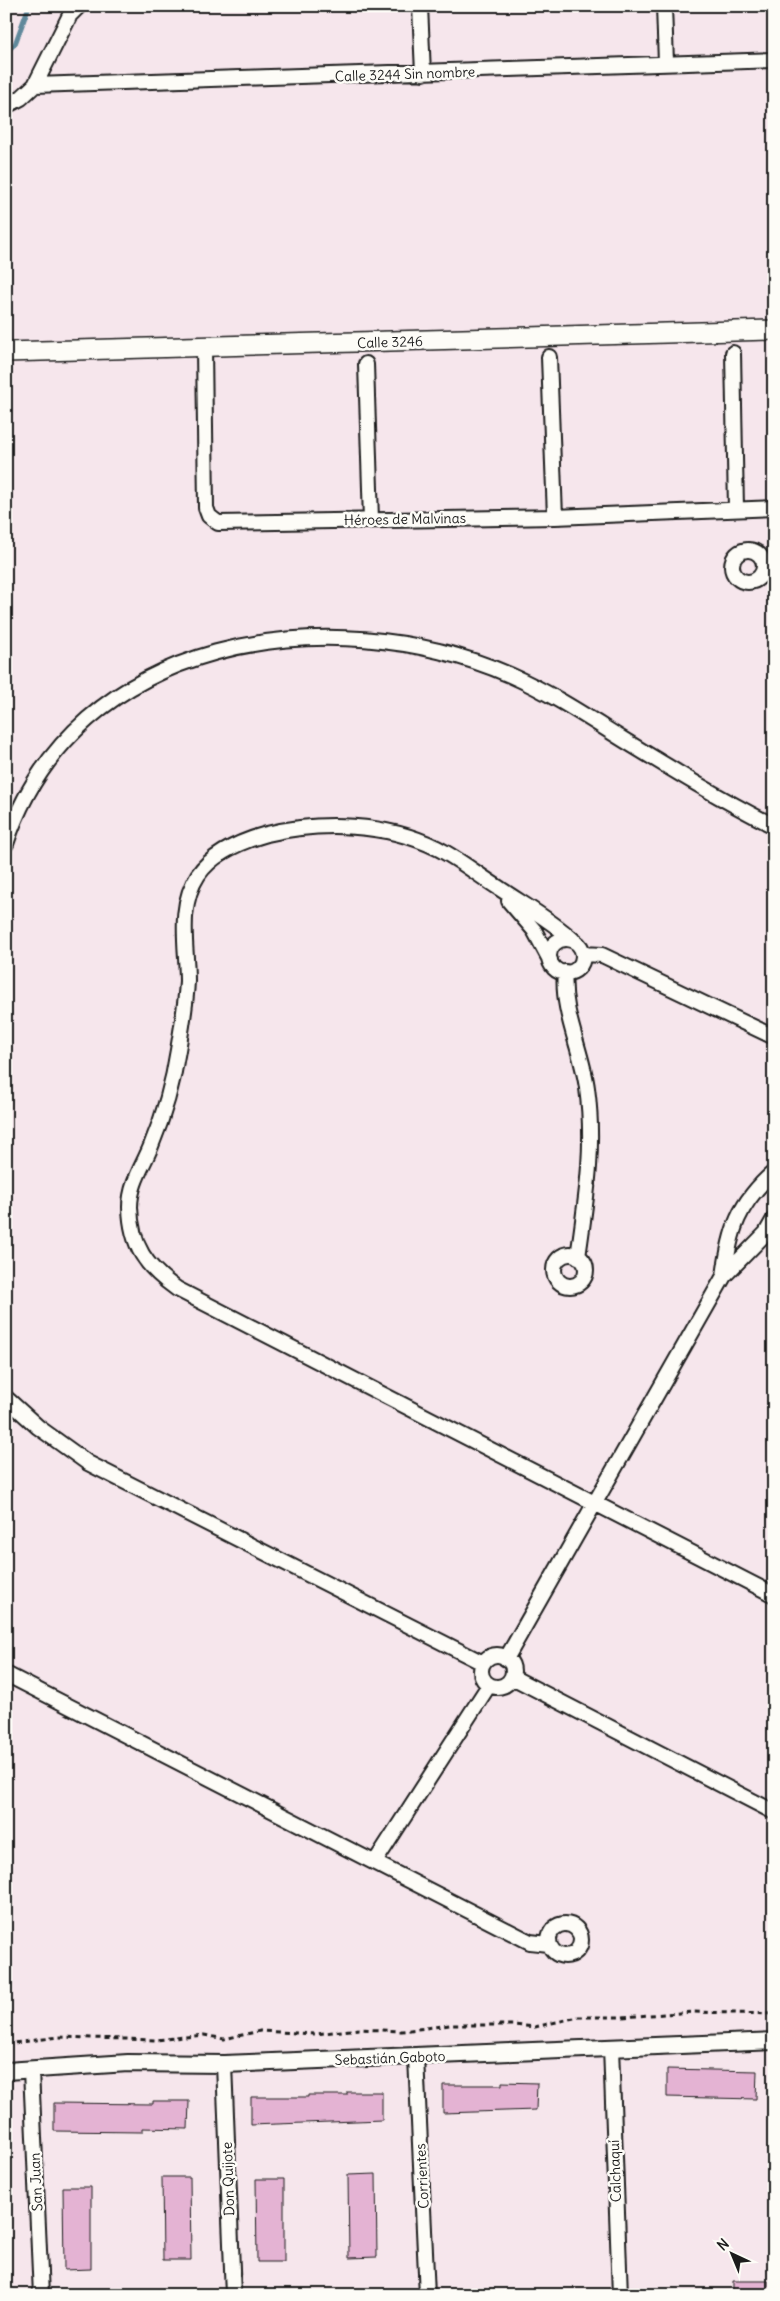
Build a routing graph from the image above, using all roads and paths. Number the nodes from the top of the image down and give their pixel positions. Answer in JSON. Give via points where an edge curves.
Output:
{"nodes":[{"id":1,"x":79,"y":6,"type":"edge"},
{"id":2,"x":420,"y":6,"type":"edge"},
{"id":3,"x":664,"y":6,"type":"edge"},
{"id":4,"x":774,"y":60,"type":"edge"},
{"id":5,"x":666,"y":63,"type":"junction"},
{"id":6,"x":424,"y":74,"type":"junction"},
{"id":7,"x":35,"y":85,"type":"junction"},
{"id":8,"x":6,"y":106,"type":"edge"},
{"id":9,"x":774,"y":330,"type":"edge"},
{"id":10,"x":204,"y":347,"type":"junction"},
{"id":11,"x":6,"y":352,"type":"edge"},
{"id":12,"x":733,"y":353,"type":"dead end"},
{"id":13,"x":550,"y":356,"type":"dead end"},
{"id":14,"x":366,"y":364,"type":"dead end"},
{"id":15,"x":774,"y":508,"type":"edge"},
{"id":16,"x":736,"y":509,"type":"junction"},
{"id":17,"x":555,"y":516,"type":"junction"},
{"id":18,"x":371,"y":520,"type":"junction"},
{"id":19,"x":774,"y":826,"type":"edge"},
{"id":20,"x":6,"y":844,"type":"edge"},
{"id":21,"x":490,"y":883,"type":"junction"},
{"id":22,"x":573,"y":940,"type":"junction"},
{"id":23,"x":583,"y":954,"type":"junction"},
{"id":24,"x":550,"y":960,"type":"junction"},
{"id":25,"x":565,"y":972,"type":"junction"},
{"id":26,"x":774,"y":1038,"type":"edge"},
{"id":27,"x":774,"y":1172,"type":"edge"},
{"id":28,"x":774,"y":1218,"type":"edge"},
{"id":29,"x":578,"y":1257,"type":"dead end"},
{"id":30,"x":724,"y":1276,"type":"junction"},
{"id":31,"x":6,"y":1398,"type":"edge"},
{"id":32,"x":6,"y":1405,"type":"edge"},
{"id":33,"x":21,"y":1414,"type":"junction"},
{"id":34,"x":594,"y":1504,"type":"junction"},
{"id":35,"x":774,"y":1595,"type":"edge"},
{"id":36,"x":506,"y":1658,"type":"junction"},
{"id":37,"x":483,"y":1663,"type":"junction"},
{"id":38,"x":6,"y":1674,"type":"edge"},
{"id":39,"x":512,"y":1678,"type":"junction"},
{"id":40,"x":489,"y":1685,"type":"junction"},
{"id":41,"x":774,"y":1812,"type":"edge"},
{"id":42,"x":375,"y":1862,"type":"junction"},
{"id":43,"x":550,"y":1944,"type":"dead end"},
{"id":44,"x":774,"y":2014,"type":"edge"},
{"id":45,"x":774,"y":2042,"type":"edge"},
{"id":46,"x":6,"y":2044,"type":"edge"},
{"id":47,"x":611,"y":2047,"type":"junction"},
{"id":48,"x":416,"y":2057,"type":"junction"},
{"id":49,"x":224,"y":2064,"type":"junction"},
{"id":50,"x":31,"y":2070,"type":"junction"},
{"id":51,"x":6,"y":2071,"type":"edge"},
{"id":52,"x":41,"y":2295,"type":"edge"},
{"id":53,"x":232,"y":2295,"type":"edge"},
{"id":54,"x":427,"y":2295,"type":"edge"},
{"id":55,"x":620,"y":2295,"type":"edge"}],
"edges":[{"from":1,"to":7,"type":"street","via":[[70,15]]},
{"from":2,"to":6,"type":"street"},
{"from":3,"to":5,"type":"street"},
{"from":4,"to":5,"type":"street","name":"Calle 3244 Sin nombre"},
{"from":5,"to":6,"type":"street","name":"Calle 3244 Sin nombre"},
{"from":6,"to":7,"type":"street","name":"Calle 3244 Sin nombre"},
{"from":7,"to":8,"type":"street"},
{"from":9,"to":10,"type":"main road","name":"Calle 3246"},
{"from":10,"to":11,"type":"main road","name":"Calle 3246"},
{"from":10,"to":18,"type":"street","name":"Héroes de Malvinas","via":[[206,508],[209,516],[218,523]]},
{"from":12,"to":16,"type":"street"},
{"from":13,"to":17,"type":"street"},
{"from":14,"to":18,"type":"street"},
{"from":15,"to":16,"type":"street","name":"Héroes de Malvinas"},
{"from":16,"to":17,"type":"street","name":"Héroes de Malvinas"},
{"from":17,"to":18,"type":"street","name":"Héroes de Malvinas"},
{"from":19,"to":20,"type":"street","via":[[696,784],[554,696],[471,660],[381,640],[299,639],[222,649],[158,672],[128,688],[86,720],[41,769]]},
{"from":21,"to":22,"type":"street","via":[[557,925]]},
{"from":21,"to":24,"type":"street","via":[[534,930]]},
{"from":21,"to":34,"type":"street","via":[[436,847],[398,834],[355,828],[282,831],[243,842],[212,860],[195,880],[186,907],[187,981],[178,1052],[163,1112],[131,1193],[132,1223],[143,1258],[158,1276],[176,1289]]},
{"from":22,"to":23,"type":"street"},
{"from":22,"to":24,"type":"street","via":[[564,939],[554,944]]},
{"from":23,"to":25,"type":"street","via":[[578,967]]},
{"from":23,"to":26,"type":"street","via":[[602,955]]},
{"from":24,"to":25,"type":"street","via":[[556,970]]},
{"from":25,"to":29,"type":"street","via":[[564,991],[587,1088],[591,1146]]},
{"from":27,"to":30,"type":"street","via":[[753,1193],[732,1228]]},
{"from":28,"to":30,"type":"street","via":[[766,1233]]},
{"from":30,"to":34,"type":"street"},
{"from":31,"to":33,"type":"street"},
{"from":32,"to":33,"type":"street"},
{"from":33,"to":37,"type":"street","via":[[88,1463]]},
{"from":34,"to":35,"type":"street"},
{"from":34,"to":36,"type":"street"},
{"from":36,"to":37,"type":"street","via":[[496,1656]]},
{"from":36,"to":39,"type":"street","via":[[512,1667]]},
{"from":37,"to":40,"type":"street","via":[[482,1678]]},
{"from":38,"to":42,"type":"street"},
{"from":39,"to":40,"type":"street","via":[[504,1686]]},
{"from":39,"to":41,"type":"street"},
{"from":40,"to":42,"type":"street"},
{"from":42,"to":43,"type":"street","via":[[530,1942]]},
{"from":44,"to":46,"type":"path","via":[[693,2012],[578,2017],[535,2027],[450,2025],[402,2031],[359,2029],[316,2034],[260,2031],[224,2039],[204,2035],[138,2040],[59,2037]]},
{"from":45,"to":47,"type":"street","name":"Sebastián Gaboto"},
{"from":47,"to":48,"type":"street","name":"Sebastián Gaboto"},
{"from":47,"to":55,"type":"street","name":"Calchaquí"},
{"from":48,"to":49,"type":"street","name":"Sebastián Gaboto"},
{"from":48,"to":54,"type":"street","name":"Corrientes"},
{"from":49,"to":50,"type":"street","name":"Sebastián Gaboto","via":[[128,2063]]},
{"from":49,"to":53,"type":"street","name":"Don Quijote"},
{"from":50,"to":51,"type":"street","name":"Sebastián Gaboto"},
{"from":50,"to":52,"type":"street","name":"San Juan"}]}
